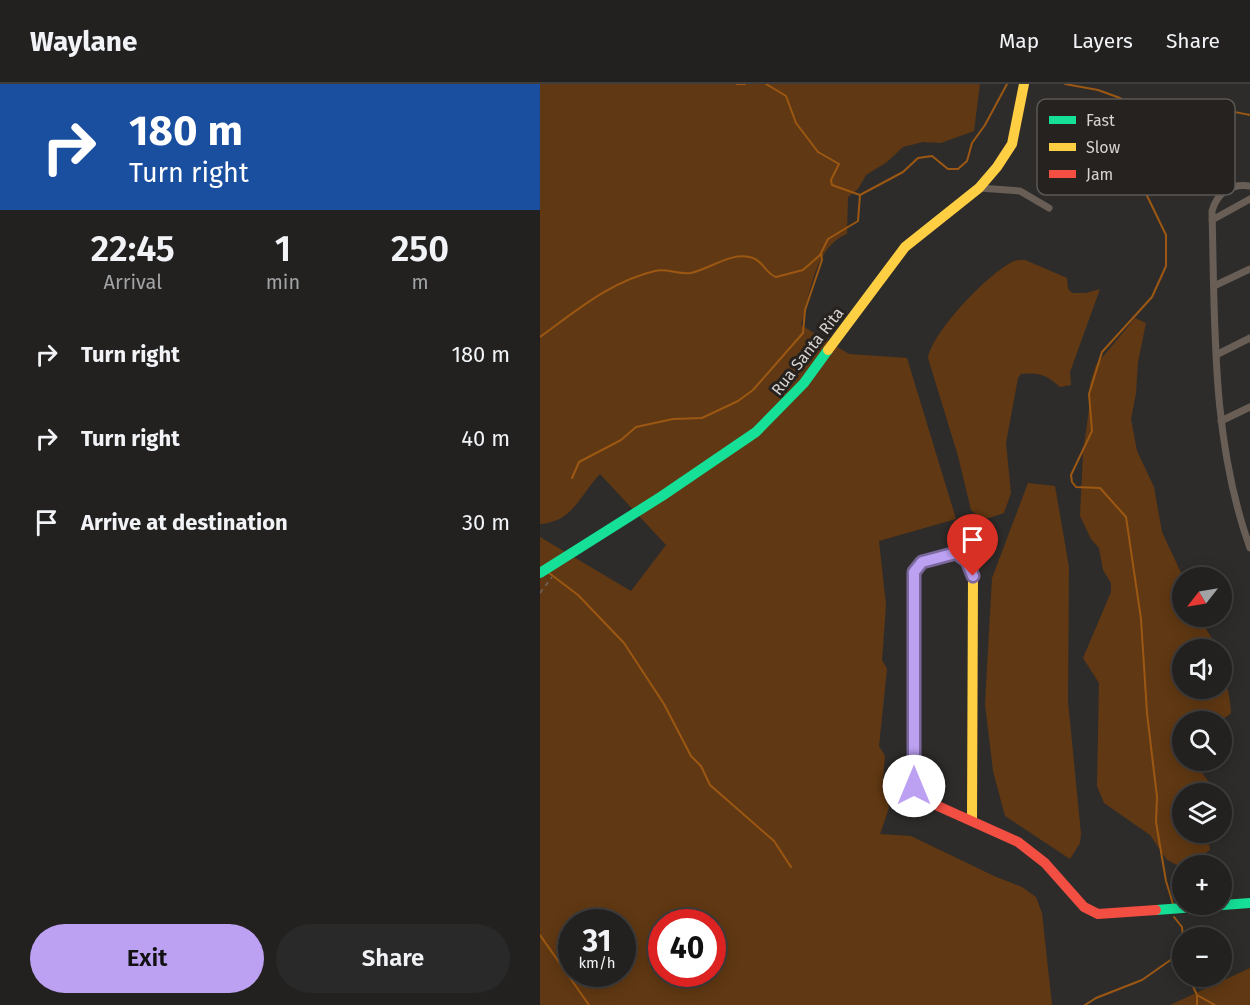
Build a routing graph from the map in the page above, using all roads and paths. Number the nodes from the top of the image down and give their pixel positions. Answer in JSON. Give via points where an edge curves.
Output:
{"nodes":[{"id":1,"x":1024,"y":84,"type":"edge"},
{"id":2,"x":979,"y":188,"type":"junction"},
{"id":3,"x":1220,"y":195,"type":"edge"},
{"id":4,"x":1250,"y":199,"type":"edge"},
{"id":5,"x":1050,"y":208,"type":"dead end"},
{"id":6,"x":1212,"y":220,"type":"junction"},
{"id":7,"x":1250,"y":269,"type":"edge"},
{"id":8,"x":1214,"y":286,"type":"junction"},
{"id":9,"x":1250,"y":338,"type":"edge"},
{"id":10,"x":1216,"y":355,"type":"junction"},
{"id":11,"x":1250,"y":407,"type":"edge"},
{"id":12,"x":1221,"y":421,"type":"junction"},
{"id":13,"x":1250,"y":548,"type":"edge"},
{"id":14,"x":559,"y":563,"type":"junction"},
{"id":15,"x":540,"y":573,"type":"edge"},
{"id":16,"x":540,"y":593,"type":"edge"},
{"id":17,"x":972,"y":821,"type":"junction"},
{"id":18,"x":1250,"y":903,"type":"edge"}],
"edges":[{"from":1,"to":2,"type":"street","name":"Rua Santa Rita","via":[[1011,144]]},
{"from":2,"to":5,"type":"street","via":[[1020,191]]},
{"from":2,"to":14,"type":"street","name":"Rua Santa Rita","via":[[898,255],[804,383],[756,432]]},
{"from":3,"to":6,"type":"street"},
{"from":4,"to":6,"type":"street"},
{"from":6,"to":8,"type":"street"},
{"from":7,"to":8,"type":"street"},
{"from":8,"to":10,"type":"street"},
{"from":9,"to":10,"type":"street"},
{"from":10,"to":12,"type":"street"},
{"from":11,"to":12,"type":"street"},
{"from":12,"to":13,"type":"street","via":[[1232,489]]},
{"from":14,"to":15,"type":"street","name":"Rua Santa Rita"},
{"from":14,"to":16,"type":"path"},
{"from":17,"to":17,"type":"street","via":[[924,801],[914,786],[913,576],[922,562],[956,553],[967,561],[973,576]]},
{"from":17,"to":18,"type":"street","via":[[1027,848],[1080,903],[1098,915]]}]}
